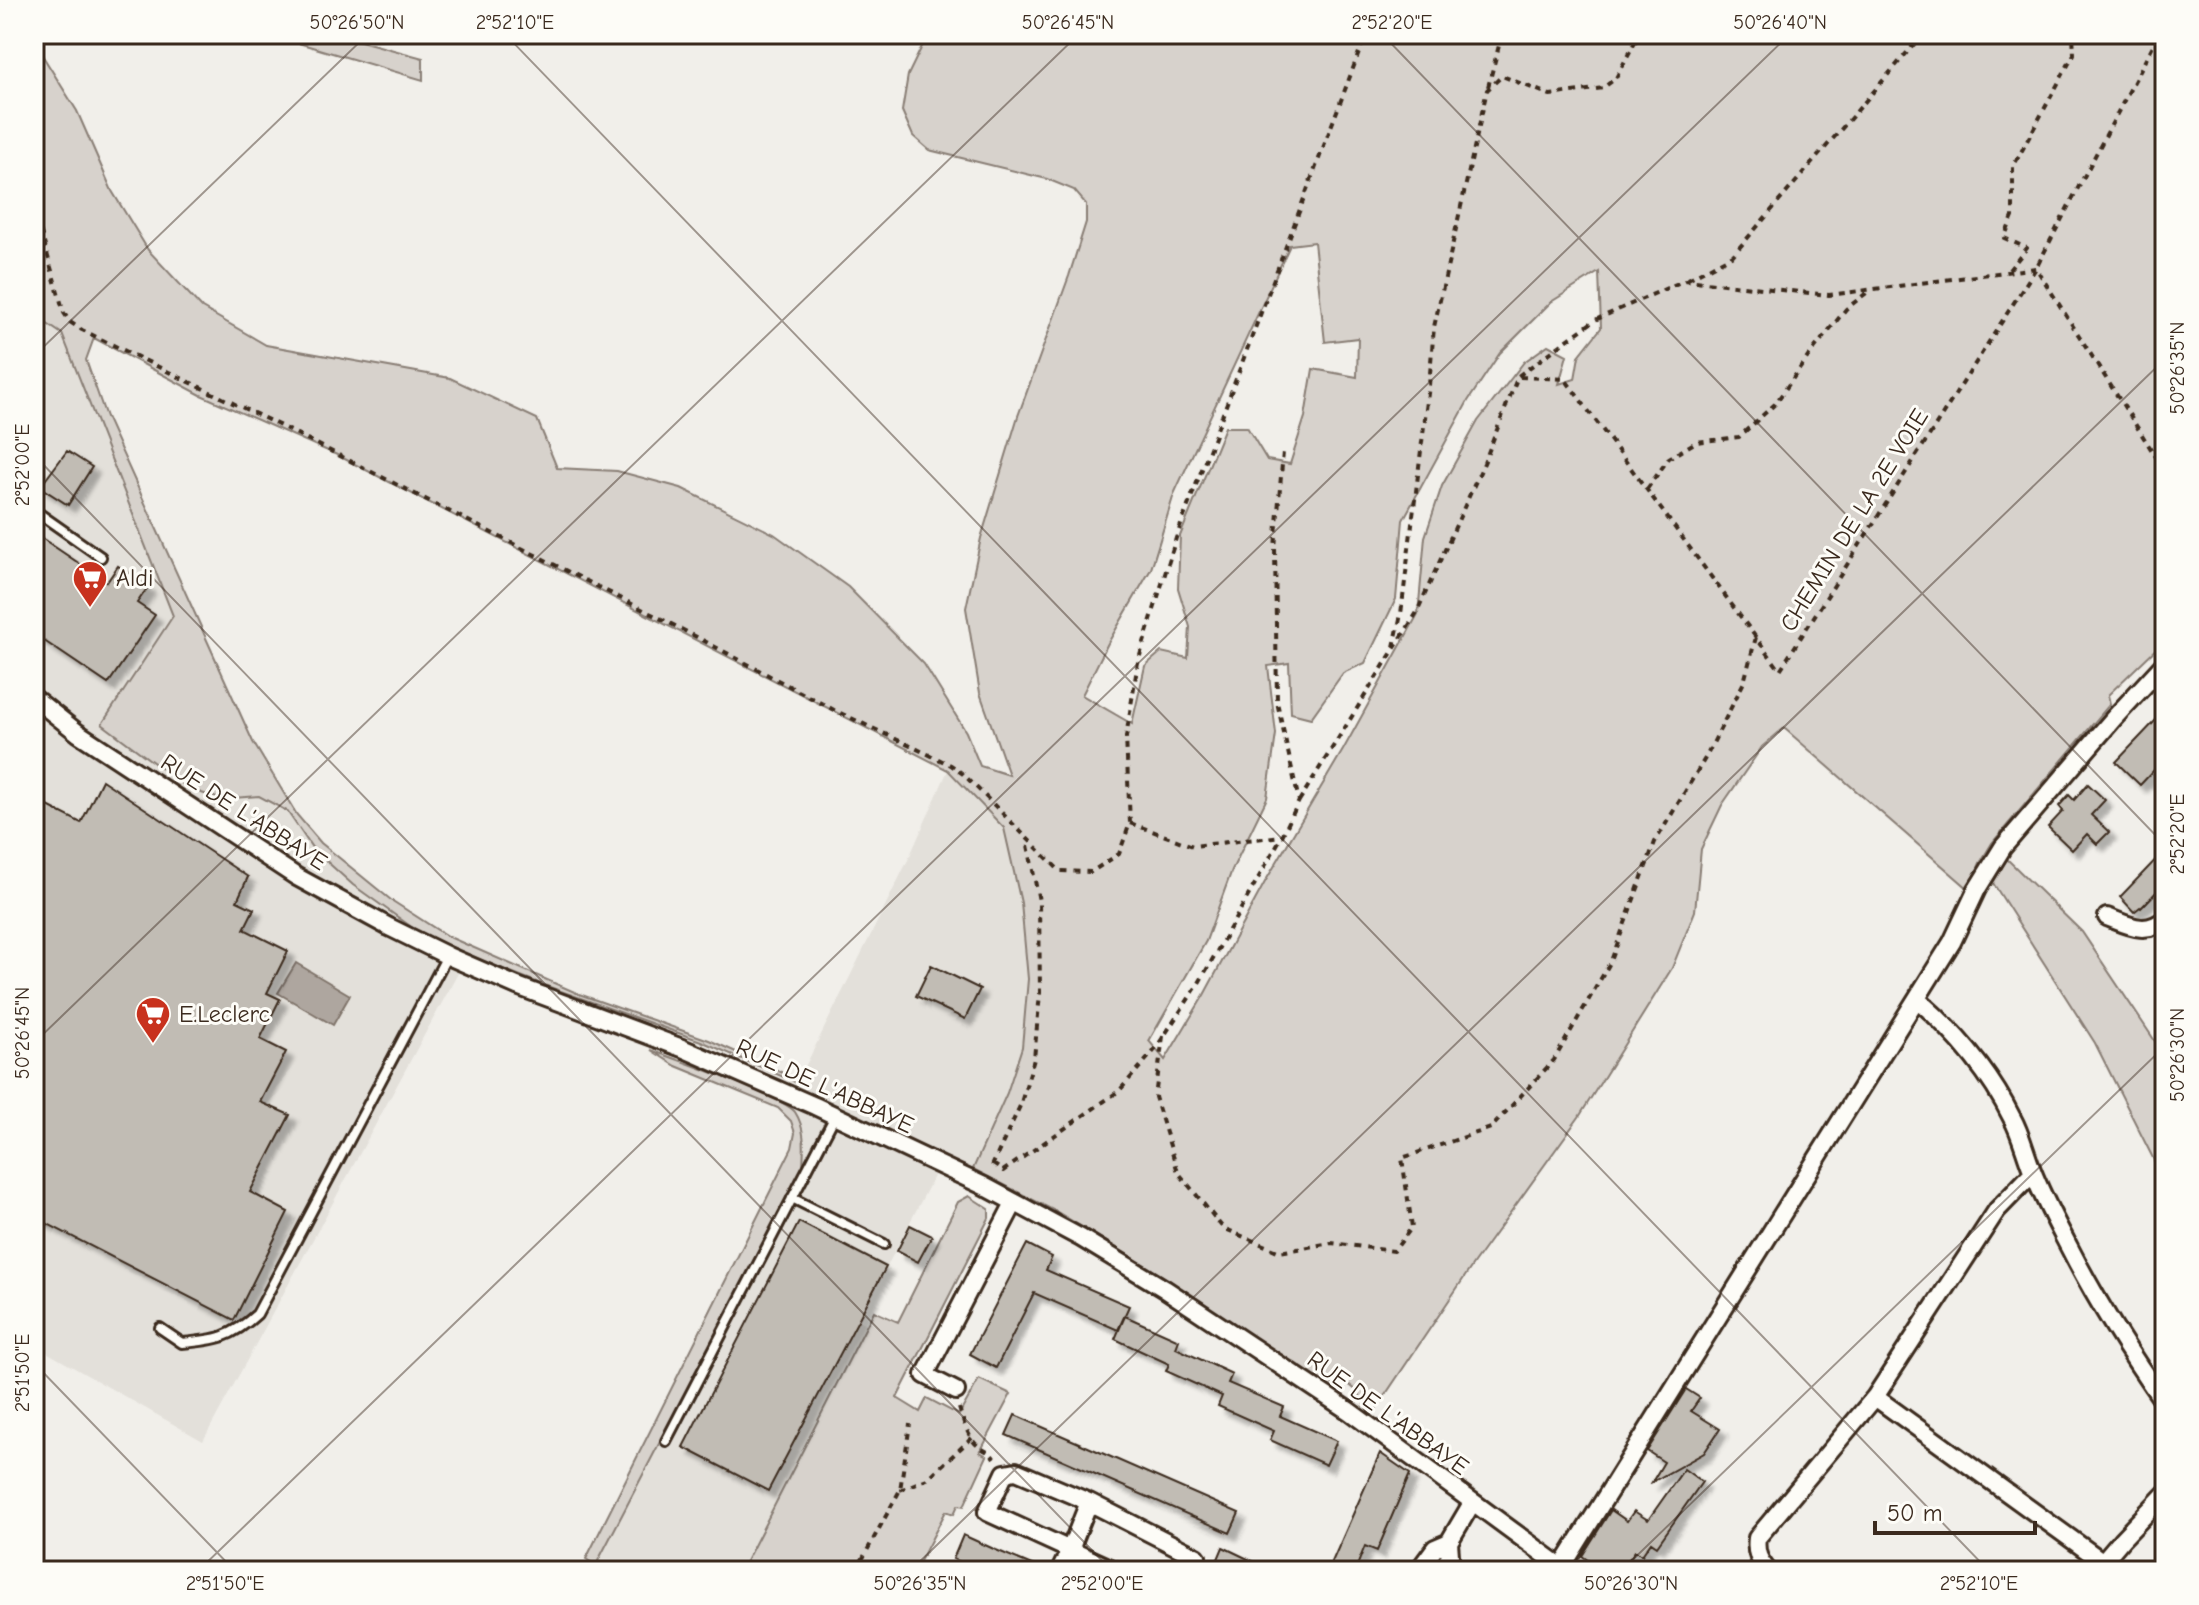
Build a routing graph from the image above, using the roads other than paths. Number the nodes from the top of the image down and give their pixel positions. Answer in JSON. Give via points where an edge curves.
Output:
{"nodes":[{"id":1,"x":34,"y":510,"type":"edge"},
{"id":2,"x":101,"y":557,"type":"dead end"},
{"id":3,"x":2165,"y":663,"type":"edge"},
{"id":4,"x":36,"y":705,"type":"edge"},
{"id":5,"x":2107,"y":917,"type":"dead end"},
{"id":6,"x":2165,"y":919,"type":"edge"},
{"id":7,"x":448,"y":956,"type":"junction"},
{"id":8,"x":1917,"y":999,"type":"junction"},
{"id":9,"x":835,"y":1115,"type":"junction"},
{"id":10,"x":2033,"y":1173,"type":"junction"},
{"id":11,"x":792,"y":1198,"type":"junction"},
{"id":12,"x":1014,"y":1203,"type":"junction"},
{"id":13,"x":884,"y":1244,"type":"dead end"},
{"id":14,"x":160,"y":1328,"type":"dead end"},
{"id":15,"x":956,"y":1391,"type":"road end"},
{"id":16,"x":1875,"y":1397,"type":"junction"},
{"id":17,"x":2165,"y":1404,"type":"edge"},
{"id":18,"x":666,"y":1441,"type":"dead end"},
{"id":19,"x":2165,"y":1494,"type":"edge"},
{"id":20,"x":1089,"y":1502,"type":"junction"},
{"id":21,"x":1472,"y":1503,"type":"junction"},
{"id":22,"x":1449,"y":1542,"type":"junction"},
{"id":23,"x":1070,"y":1550,"type":"junction"},
{"id":24,"x":2099,"y":1566,"type":"edge"},
{"id":25,"x":1564,"y":1569,"type":"edge"},
{"id":26,"x":1060,"y":1571,"type":"edge"},
{"id":27,"x":1116,"y":1571,"type":"edge"},
{"id":28,"x":1194,"y":1571,"type":"edge"},
{"id":29,"x":1418,"y":1571,"type":"edge"},
{"id":30,"x":1443,"y":1571,"type":"edge"},
{"id":31,"x":1768,"y":1571,"type":"edge"}],
"edges":[{"from":1,"to":2,"type":"lane"},
{"from":3,"to":8,"type":"street","via":[[1994,860]]},
{"from":4,"to":7,"type":"street","name":"RUE DE L'ABBAYE","via":[[297,877]]},
{"from":5,"to":6,"type":"street","via":[[2141,929]]},
{"from":7,"to":9,"type":"street","name":"RUE DE L'ABBAYE"},
{"from":7,"to":14,"type":"lane","via":[[257,1314],[239,1330],[212,1340],[182,1343]]},
{"from":8,"to":10,"type":"street","via":[[1944,1022],[1995,1087],[2014,1120]]},
{"from":8,"to":25,"type":"street"},
{"from":9,"to":11,"type":"lane"},
{"from":9,"to":12,"type":"street","name":"RUE DE L'ABBAYE"},
{"from":10,"to":16,"type":"street","via":[[1997,1210]]},
{"from":10,"to":17,"type":"street","via":[[2112,1323]]},
{"from":11,"to":13,"type":"lane"},
{"from":11,"to":18,"type":"lane"},
{"from":12,"to":15,"type":"street","via":[[925,1375]]},
{"from":12,"to":21,"type":"street","name":"RUE DE L'ABBAYE","via":[[1165,1289],[1361,1419]]},
{"from":16,"to":24,"type":"street"},
{"from":16,"to":31,"type":"street","via":[[1757,1538],[1758,1559]]},
{"from":19,"to":24,"type":"street"},
{"from":20,"to":23,"type":"street"},
{"from":20,"to":23,"type":"street","via":[[1016,1471],[1005,1473],[987,1512]]},
{"from":20,"to":28,"type":"street","via":[[1197,1557]]},
{"from":21,"to":22,"type":"street"},
{"from":21,"to":25,"type":"street","name":"RUE DE L'ABBAYE"},
{"from":22,"to":29,"type":"street","via":[[1435,1548]]},
{"from":22,"to":30,"type":"street"},
{"from":23,"to":26,"type":"street"},
{"from":23,"to":27,"type":"street"}]}
